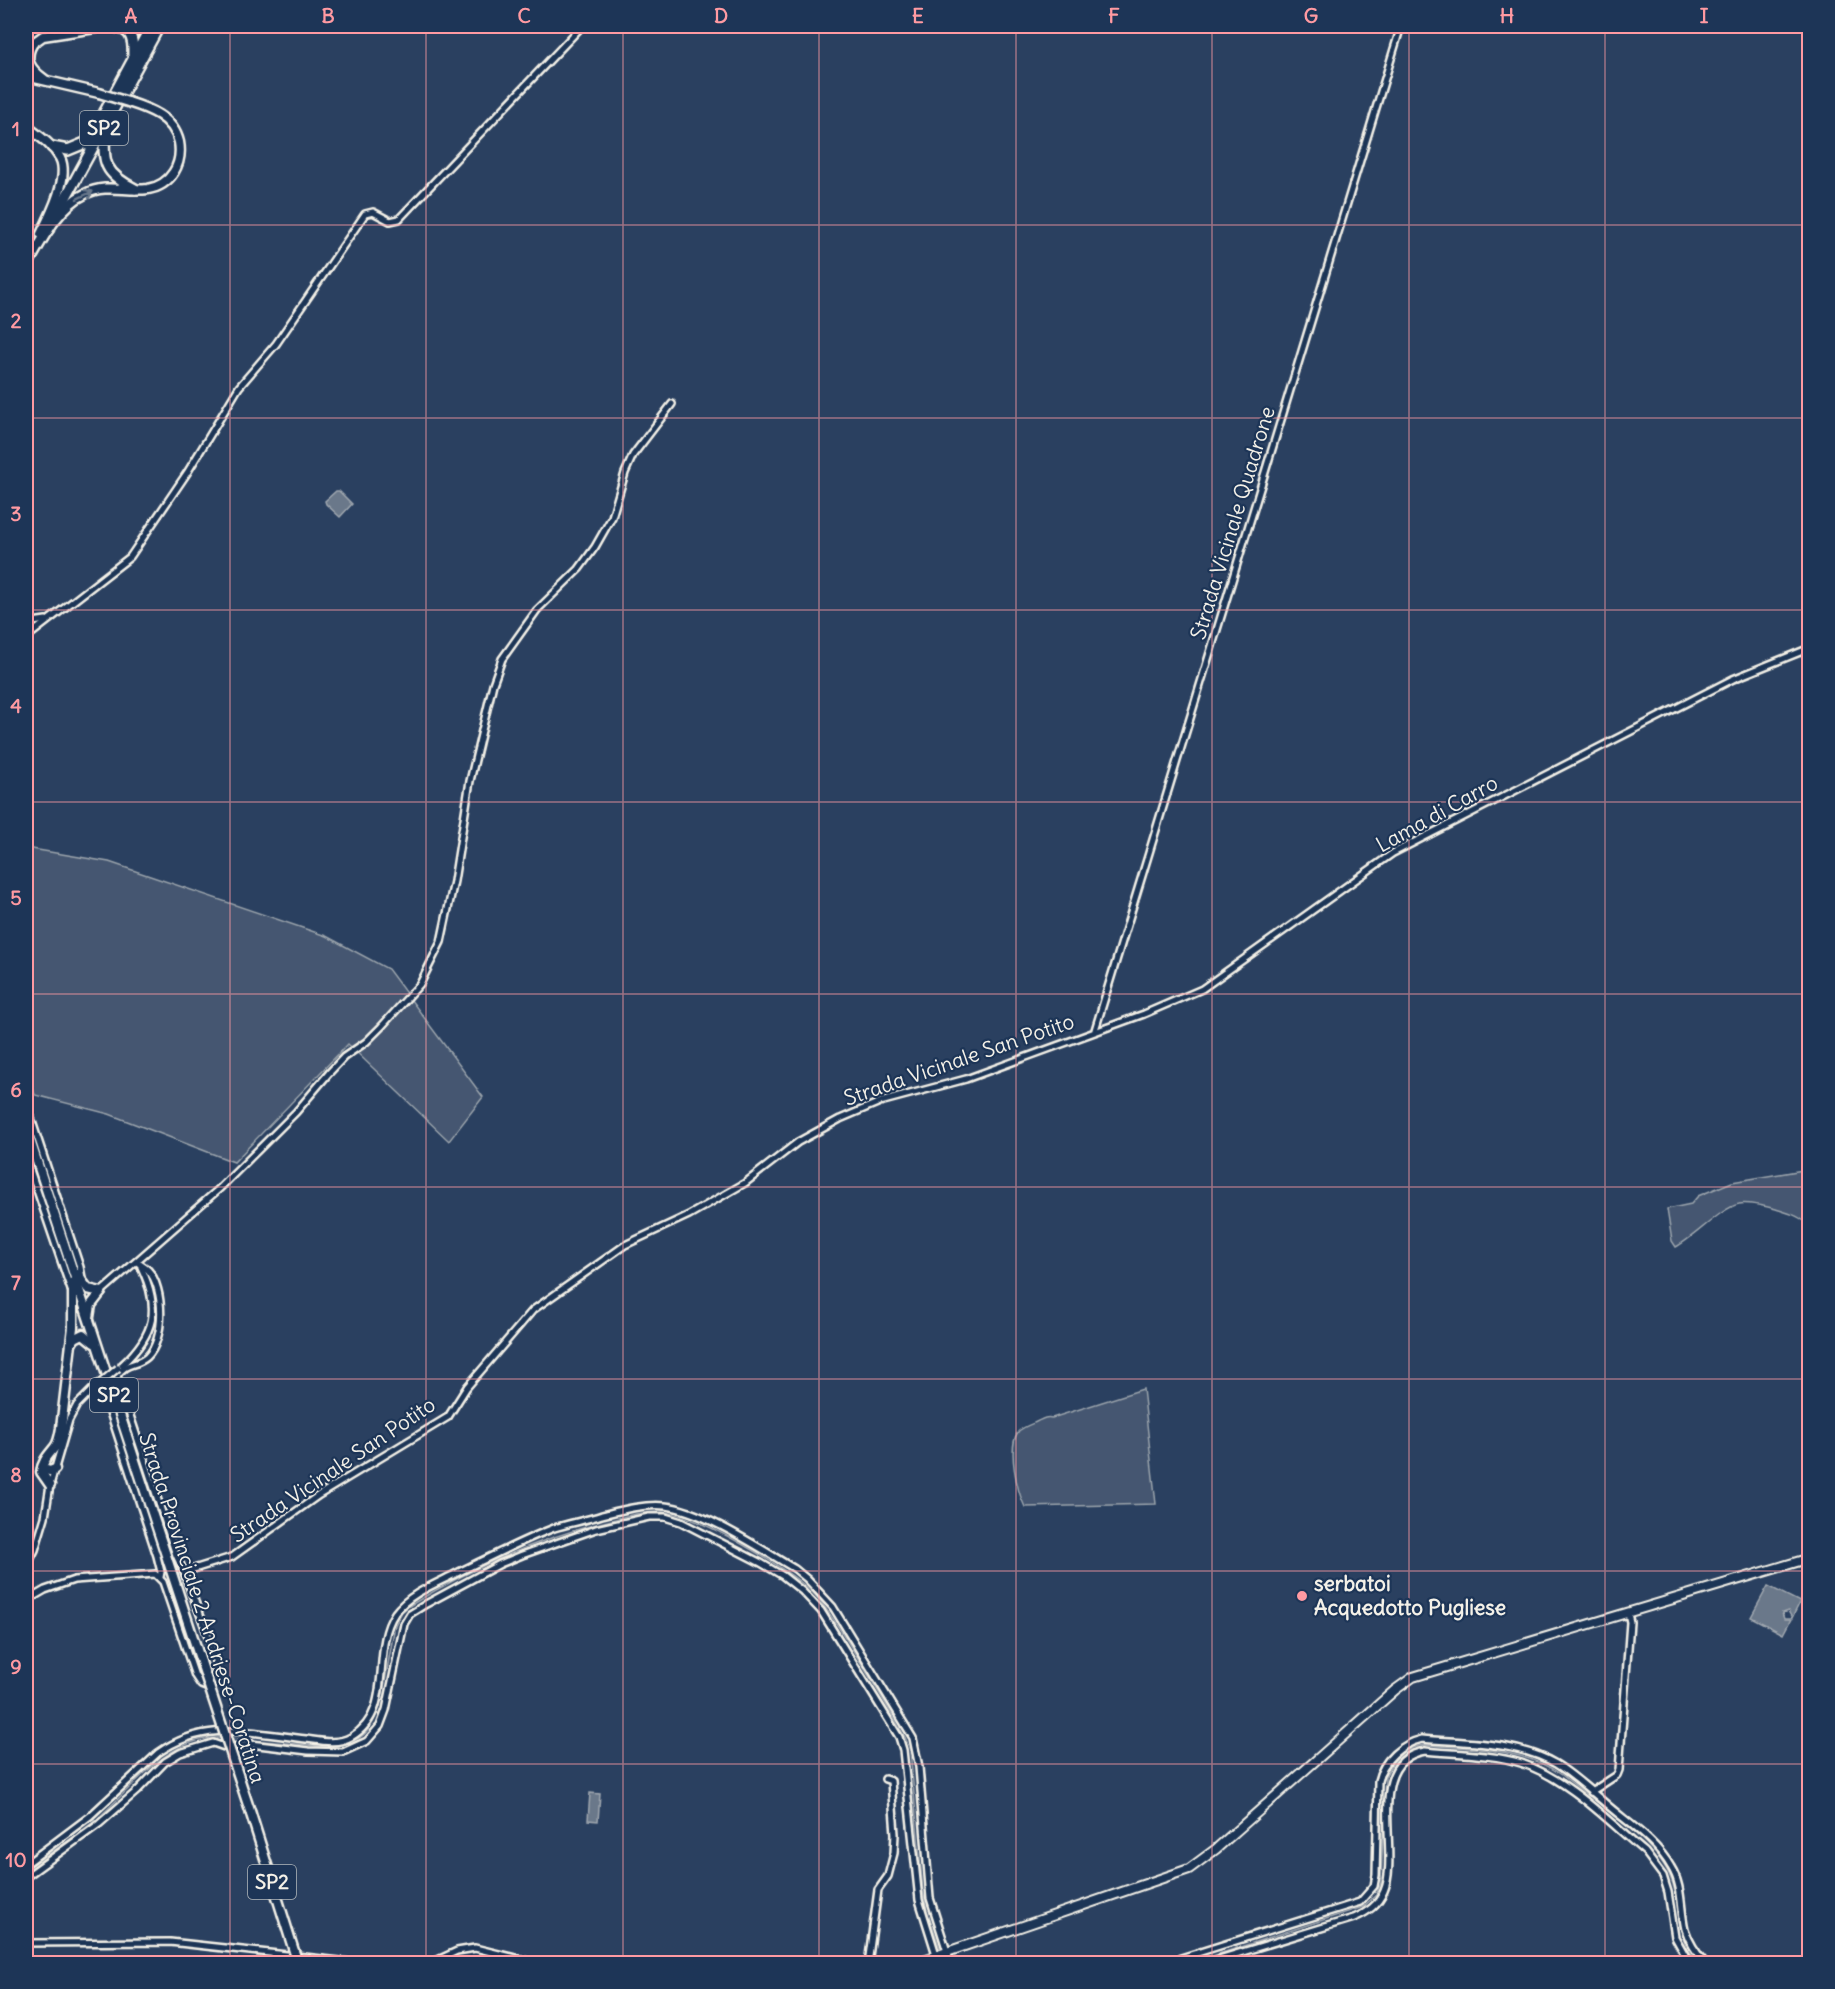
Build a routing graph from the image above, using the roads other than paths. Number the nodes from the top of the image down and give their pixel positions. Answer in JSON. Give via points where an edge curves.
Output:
{"nodes":[{"id":1,"x":108,"y":26,"type":"edge"},
{"id":2,"x":151,"y":26,"type":"edge"},
{"id":3,"x":159,"y":26,"type":"edge"},
{"id":4,"x":582,"y":26,"type":"edge"},
{"id":5,"x":1401,"y":26,"type":"edge"},
{"id":6,"x":34,"y":40,"type":"junction"},
{"id":7,"x":26,"y":48,"type":"edge"},
{"id":8,"x":133,"y":59,"type":"junction"},
{"id":9,"x":26,"y":79,"type":"edge"},
{"id":10,"x":47,"y":81,"type":"junction"},
{"id":11,"x":106,"y":124,"type":"junction"},
{"id":12,"x":26,"y":126,"type":"edge"},
{"id":13,"x":90,"y":141,"type":"junction"},
{"id":14,"x":52,"y":147,"type":"junction"},
{"id":15,"x":135,"y":189,"type":"junction"},
{"id":16,"x":46,"y":229,"type":"junction"},
{"id":17,"x":26,"y":263,"type":"edge"},
{"id":18,"x":26,"y":268,"type":"edge"},
{"id":19,"x":672,"y":404,"type":"dead end"},
{"id":20,"x":51,"y":618,"type":"junction"},
{"id":21,"x":26,"y":623,"type":"edge"},
{"id":22,"x":26,"y":636,"type":"edge"},
{"id":23,"x":1809,"y":648,"type":"edge"},
{"id":24,"x":1095,"y":1030,"type":"junction"},
{"id":25,"x":26,"y":1103,"type":"edge"},
{"id":26,"x":26,"y":1128,"type":"edge"},
{"id":27,"x":26,"y":1158,"type":"edge"},
{"id":28,"x":139,"y":1263,"type":"junction"},
{"id":29,"x":71,"y":1267,"type":"junction"},
{"id":30,"x":83,"y":1282,"type":"junction"},
{"id":31,"x":102,"y":1292,"type":"junction"},
{"id":32,"x":73,"y":1296,"type":"junction"},
{"id":33,"x":89,"y":1321,"type":"junction"},
{"id":34,"x":70,"y":1345,"type":"junction"},
{"id":35,"x":98,"y":1347,"type":"junction"},
{"id":36,"x":106,"y":1400,"type":"dead end"},
{"id":37,"x":42,"y":1469,"type":"junction"},
{"id":38,"x":55,"y":1469,"type":"junction"},
{"id":39,"x":50,"y":1485,"type":"junction"},
{"id":40,"x":701,"y":1517,"type":"junction"},
{"id":41,"x":556,"y":1528,"type":"junction"},
{"id":42,"x":695,"y":1529,"type":"junction"},
{"id":43,"x":560,"y":1540,"type":"junction"},
{"id":44,"x":1809,"y":1558,"type":"edge"},
{"id":45,"x":26,"y":1568,"type":"edge"},
{"id":46,"x":184,"y":1572,"type":"junction"},
{"id":47,"x":160,"y":1577,"type":"junction"},
{"id":48,"x":442,"y":1581,"type":"junction"},
{"id":49,"x":447,"y":1593,"type":"junction"},
{"id":50,"x":26,"y":1601,"type":"edge"},
{"id":51,"x":1628,"y":1614,"type":"junction"},
{"id":52,"x":869,"y":1666,"type":"junction"},
{"id":53,"x":859,"y":1672,"type":"junction"},
{"id":54,"x":378,"y":1694,"type":"junction"},
{"id":55,"x":389,"y":1696,"type":"junction"},
{"id":56,"x":276,"y":1736,"type":"junction"},
{"id":57,"x":1408,"y":1744,"type":"junction"},
{"id":58,"x":275,"y":1748,"type":"junction"},
{"id":59,"x":1414,"y":1754,"type":"junction"},
{"id":60,"x":885,"y":1779,"type":"dead end"},
{"id":61,"x":127,"y":1783,"type":"junction"},
{"id":62,"x":1579,"y":1783,"type":"junction"},
{"id":63,"x":1572,"y":1791,"type":"junction"},
{"id":64,"x":1591,"y":1792,"type":"junction"},
{"id":65,"x":135,"y":1793,"type":"junction"},
{"id":66,"x":923,"y":1811,"type":"junction"},
{"id":67,"x":910,"y":1812,"type":"junction"},
{"id":68,"x":26,"y":1863,"type":"edge"},
{"id":69,"x":33,"y":1872,"type":"junction"},
{"id":70,"x":26,"y":1877,"type":"edge"},
{"id":71,"x":1370,"y":1892,"type":"junction"},
{"id":72,"x":1380,"y":1898,"type":"junction"},
{"id":73,"x":1684,"y":1918,"type":"junction"},
{"id":74,"x":1671,"y":1920,"type":"junction"},
{"id":75,"x":1245,"y":1938,"type":"junction"},
{"id":76,"x":26,"y":1943,"type":"edge"},
{"id":77,"x":1249,"y":1950,"type":"junction"},
{"id":78,"x":941,"y":1952,"type":"junction"},
{"id":79,"x":298,"y":1964,"type":"edge"},
{"id":80,"x":367,"y":1964,"type":"edge"},
{"id":81,"x":429,"y":1964,"type":"edge"},
{"id":82,"x":600,"y":1964,"type":"edge"},
{"id":83,"x":868,"y":1964,"type":"edge"},
{"id":84,"x":912,"y":1964,"type":"edge"},
{"id":85,"x":939,"y":1964,"type":"edge"},
{"id":86,"x":951,"y":1964,"type":"edge"},
{"id":87,"x":1162,"y":1964,"type":"edge"},
{"id":88,"x":1203,"y":1964,"type":"edge"},
{"id":89,"x":1690,"y":1964,"type":"edge"},
{"id":90,"x":1706,"y":1964,"type":"edge"}],
"edges":[{"from":1,"to":6,"type":"main road"},
{"from":1,"to":8,"type":"highway","via":[[121,27],[131,36]]},
{"from":2,"to":8,"type":"highway","number":"SP2"},
{"from":3,"to":11,"type":"highway","number":"SP2"},
{"from":4,"to":20,"type":"street","via":[[399,219],[390,221],[374,212],[365,214],[276,344],[239,387],[130,557]]},
{"from":5,"to":24,"type":"street","name":"Strada Vicinale Quadrone"},
{"from":6,"to":7,"type":"main road"},
{"from":6,"to":10,"type":"main road","via":[[27,56],[29,65]]},
{"from":8,"to":13,"type":"highway","number":"SP2"},
{"from":9,"to":10,"type":"main road"},
{"from":10,"to":15,"type":"main road","bridge":true,"via":[[128,102],[169,122],[181,153],[178,167],[154,187]]},
{"from":11,"to":15,"type":"highway","via":[[104,157],[109,171],[118,181]]},
{"from":11,"to":16,"type":"highway","number":"SP2"},
{"from":12,"to":14,"type":"main road"},
{"from":13,"to":14,"type":"highway","via":[[68,150]]},
{"from":13,"to":16,"type":"highway","number":"SP2"},
{"from":14,"to":16,"type":"main road","via":[[61,160],[63,182]]},
{"from":16,"to":15,"type":"main road","one_way":true,"via":[[85,194],[100,188]]},
{"from":16,"to":17,"type":"main road","number":"SP2"},
{"from":16,"to":18,"type":"main road","number":"SP2"},
{"from":19,"to":28,"type":"street","via":[[633,455],[612,517],[595,547],[579,569],[537,610],[502,659],[470,781],[441,942],[420,984],[366,1042],[328,1073],[296,1112],[220,1188]]},
{"from":20,"to":21,"type":"street"},
{"from":20,"to":22,"type":"street"},
{"from":23,"to":24,"type":"street","name":"Lama di Carro","via":[[1733,679],[1393,853],[1202,989]]},
{"from":24,"to":46,"type":"street","name":"Strada Vicinale San Potito","via":[[966,1080],[880,1102],[798,1142],[745,1183],[625,1245],[533,1311],[467,1387],[448,1417],[319,1495],[232,1557]]},
{"from":25,"to":30,"type":"street"},
{"from":26,"to":29,"type":"main road","name":"Strada Provinciale 2 Andriese-Coratina","number":"SP2"},
{"from":27,"to":32,"type":"street"},
{"from":28,"to":31,"type":"street"},
{"from":28,"to":38,"type":"street","bridge":true,"via":[[147,1278],[152,1325],[137,1351],[77,1405]]},
{"from":28,"to":46,"type":"street","via":[[148,1269],[158,1291],[158,1336],[148,1356],[126,1365],[117,1376]]},
{"from":29,"to":30,"type":"main road"},
{"from":29,"to":32,"type":"main road"},
{"from":29,"to":33,"type":"main road","name":"Strada Provinciale 2 Andriese-Coratina","number":"SP2"},
{"from":30,"to":31,"type":"main road","via":[[88,1289]]},
{"from":31,"to":33,"type":"main road","via":[[91,1305]]},
{"from":32,"to":34,"type":"main road"},
{"from":33,"to":35,"type":"main road","name":"Strada Provinciale 2 Andriese-Coratina","number":"SP2"},
{"from":34,"to":35,"type":"main road","via":[[83,1334]]},
{"from":34,"to":37,"type":"main road","via":[[58,1443],[47,1455]]},
{"from":35,"to":79,"type":"main road","name":"Strada Provinciale 2 Andriese-Coratina","number":"SP2","bridge":true},
{"from":36,"to":47,"type":"street","via":[[157,1556]]},
{"from":37,"to":38,"type":"main road"},
{"from":37,"to":39,"type":"main road"},
{"from":38,"to":39,"type":"street"},
{"from":39,"to":45,"type":"street","via":[[45,1517]]},
{"from":40,"to":41,"type":"street","via":[[651,1505]]},
{"from":40,"to":42,"type":"street"},
{"from":40,"to":52,"type":"street","via":[[807,1579],[833,1607]]},
{"from":41,"to":43,"type":"street"},
{"from":41,"to":48,"type":"street"},
{"from":42,"to":43,"type":"street","via":[[665,1517],[649,1517]]},
{"from":42,"to":53,"type":"street","via":[[792,1582],[821,1611]]},
{"from":43,"to":49,"type":"street","via":[[500,1564]]},
{"from":44,"to":51,"type":"main road"},
{"from":46,"to":47,"type":"street","via":[[211,1645],[216,1677],[206,1687],[198,1682],[190,1667]]},
{"from":47,"to":50,"type":"street","via":[[156,1574],[74,1580]]},
{"from":48,"to":49,"type":"street"},
{"from":48,"to":54,"type":"street","via":[[410,1598],[396,1612],[388,1627]]},
{"from":49,"to":55,"type":"street","via":[[410,1614],[404,1624]]},
{"from":51,"to":64,"type":"street","via":[[1619,1770]]},
{"from":51,"to":78,"type":"main road","via":[[1413,1677],[1189,1869]]},
{"from":52,"to":53,"type":"street"},
{"from":52,"to":66,"type":"street","via":[[913,1738]]},
{"from":53,"to":67,"type":"street","via":[[899,1737]]},
{"from":54,"to":55,"type":"street"},
{"from":54,"to":56,"type":"street","via":[[368,1722],[351,1737],[330,1742]]},
{"from":55,"to":58,"type":"street","via":[[380,1726],[354,1748],[331,1753]]},
{"from":56,"to":58,"type":"street"},
{"from":56,"to":61,"type":"street","via":[[202,1732],[168,1746]]},
{"from":57,"to":59,"type":"street"},
{"from":57,"to":62,"type":"street","via":[[1422,1739],[1507,1748],[1556,1764]]},
{"from":57,"to":71,"type":"street","via":[[1396,1752],[1378,1781],[1376,1875]]},
{"from":58,"to":65,"type":"street","via":[[250,1744],[226,1748],[213,1743],[180,1752]]},
{"from":59,"to":63,"type":"street","via":[[1425,1751],[1520,1762],[1552,1776]]},
{"from":59,"to":72,"type":"street","via":[[1390,1780],[1388,1881]]},
{"from":60,"to":83,"type":"street","via":[[891,1781],[895,1840],[888,1876],[878,1890]]},
{"from":61,"to":65,"type":"street"},
{"from":61,"to":68,"type":"street"},
{"from":62,"to":63,"type":"street"},
{"from":62,"to":64,"type":"street"},
{"from":63,"to":74,"type":"street","via":[[1655,1864],[1668,1892]]},
{"from":64,"to":73,"type":"street","via":[[1661,1852],[1679,1886]]},
{"from":65,"to":69,"type":"street"},
{"from":66,"to":67,"type":"street"},
{"from":66,"to":78,"type":"street","via":[[930,1898]]},
{"from":67,"to":78,"type":"street","via":[[919,1900]]},
{"from":68,"to":69,"type":"street"},
{"from":69,"to":70,"type":"street"},
{"from":71,"to":72,"type":"street"},
{"from":71,"to":75,"type":"street","via":[[1360,1902]]},
{"from":72,"to":77,"type":"street","via":[[1365,1913]]},
{"from":73,"to":74,"type":"street"},
{"from":73,"to":90,"type":"street","via":[[1690,1940]]},
{"from":74,"to":89,"type":"street","via":[[1675,1937]]},
{"from":75,"to":77,"type":"street"},
{"from":75,"to":87,"type":"street"},
{"from":76,"to":80,"type":"street","via":[[170,1942]]},
{"from":77,"to":88,"type":"street"},
{"from":78,"to":84,"type":"main road"},
{"from":78,"to":85,"type":"street"},
{"from":78,"to":86,"type":"street"},
{"from":81,"to":82,"type":"street","via":[[457,1951],[475,1948],[536,1963]]}]}
